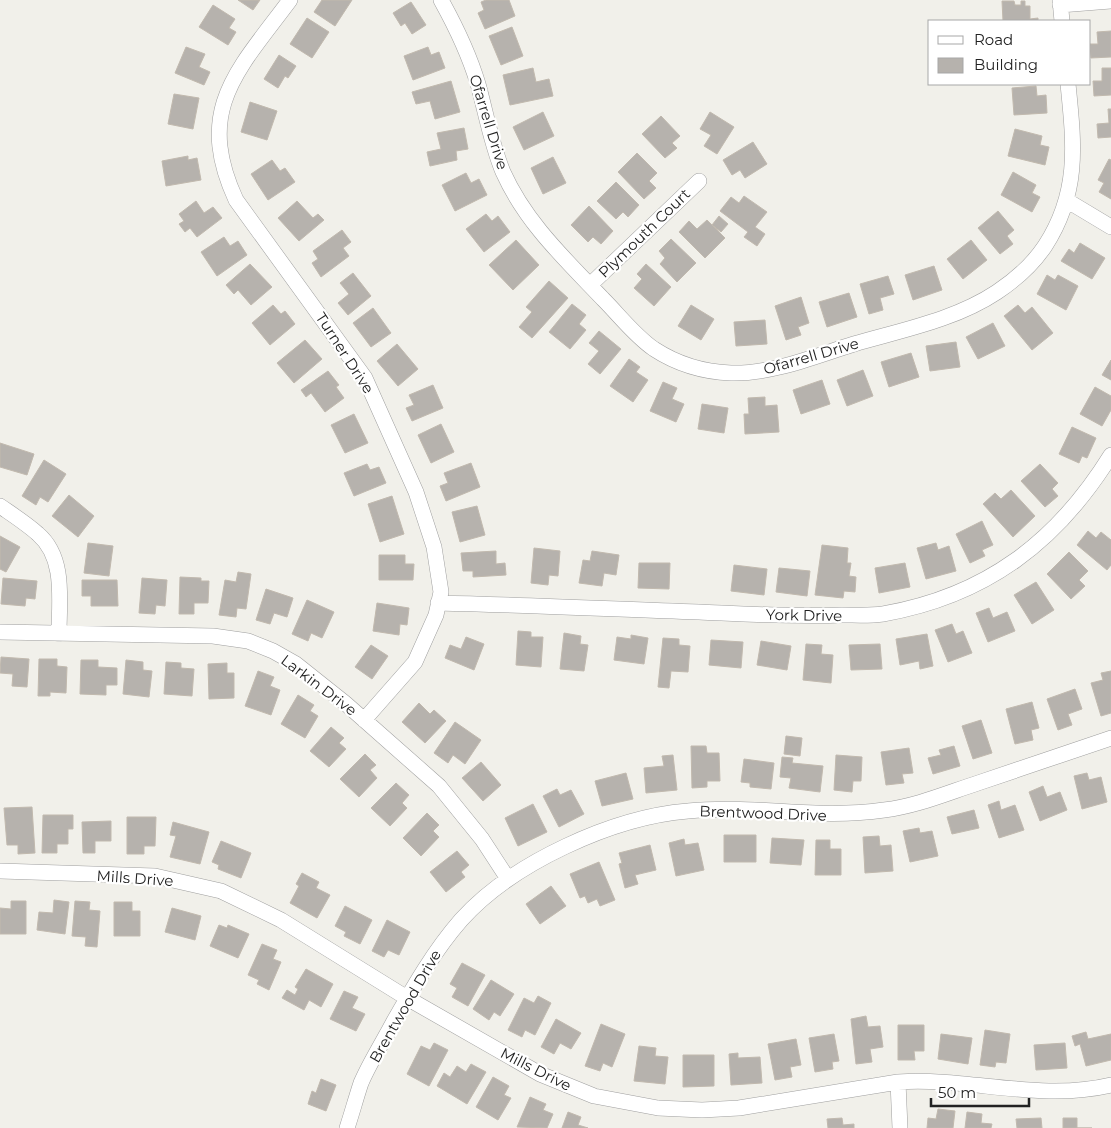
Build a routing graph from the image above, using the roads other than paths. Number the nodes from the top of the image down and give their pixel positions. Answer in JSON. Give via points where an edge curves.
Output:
{"nodes":[{"id":1,"x":290,"y":0,"type":"edge"},
{"id":2,"x":441,"y":0,"type":"edge"},
{"id":3,"x":1111,"y":2,"type":"edge"},
{"id":4,"x":1060,"y":3,"type":"edge"},
{"id":5,"x":1062,"y":20,"type":"edge"},
{"id":6,"x":1068,"y":85,"type":"edge"},
{"id":7,"x":699,"y":181,"type":"dead end"},
{"id":8,"x":1066,"y":200,"type":"junction"},
{"id":9,"x":1111,"y":227,"type":"edge"},
{"id":10,"x":590,"y":285,"type":"junction"},
{"id":11,"x":1111,"y":455,"type":"edge"},
{"id":12,"x":0,"y":506,"type":"edge"},
{"id":13,"x":438,"y":603,"type":"junction"},
{"id":14,"x":0,"y":632,"type":"edge"},
{"id":15,"x":59,"y":634,"type":"junction"},
{"id":16,"x":364,"y":720,"type":"junction"},
{"id":17,"x":1111,"y":738,"type":"edge"},
{"id":18,"x":0,"y":871,"type":"edge"},
{"id":19,"x":508,"y":879,"type":"junction"},
{"id":20,"x":407,"y":998,"type":"junction"},
{"id":21,"x":898,"y":1082,"type":"junction"},
{"id":22,"x":1111,"y":1085,"type":"edge"},
{"id":23,"x":347,"y":1128,"type":"edge"},
{"id":24,"x":900,"y":1128,"type":"edge"}],
"edges":[{"from":1,"to":13,"type":"street","name":"Turner Drive","via":[[250,54],[225,97],[218,136],[222,168],[236,200],[365,378],[419,501],[434,547],[441,592]]},
{"from":2,"to":10,"type":"street","name":"Ofarrell Drive","via":[[468,54],[492,142],[516,196],[551,246]]},
{"from":3,"to":4,"type":"street"},
{"from":4,"to":5,"type":"street"},
{"from":6,"to":8,"type":"street","name":"Ofarrell Drive","via":[[1074,158]]},
{"from":7,"to":10,"type":"street","name":"Plymouth Court"},
{"from":8,"to":9,"type":"street"},
{"from":8,"to":10,"type":"street","name":"Ofarrell Drive","via":[[1055,230],[1043,249],[1013,280],[981,301],[947,316],[765,370],[708,371],[671,358],[639,336]]},
{"from":11,"to":13,"type":"street","name":"York Drive","via":[[1065,518],[1043,541],[1002,570],[958,594],[882,614],[805,616]]},
{"from":12,"to":15,"type":"street","via":[[39,535],[57,565]]},
{"from":13,"to":16,"type":"street","name":"Turner Drive","via":[[416,662]]},
{"from":14,"to":15,"type":"street","name":"Larkin Drive"},
{"from":15,"to":16,"type":"street","name":"Larkin Drive","via":[[213,636],[248,641],[296,664]]},
{"from":16,"to":19,"type":"street","name":"Larkin Drive","via":[[439,786],[482,839]]},
{"from":17,"to":19,"type":"street","name":"Brentwood Drive","via":[[908,807],[844,815],[726,808],[661,814],[606,828]]},
{"from":18,"to":20,"type":"street","name":"Mills Drive","via":[[155,876],[221,891],[281,920]]},
{"from":19,"to":20,"type":"street","name":"Brentwood Drive","via":[[462,919],[438,948]]},
{"from":20,"to":21,"type":"street","name":"Mills Drive","via":[[540,1074],[594,1096],[634,1104],[702,1110],[739,1108]]},
{"from":20,"to":23,"type":"street","name":"Brentwood Drive","via":[[362,1082]]},
{"from":21,"to":22,"type":"street","name":"Mills Drive","via":[[946,1081],[1052,1092],[1091,1090]]},
{"from":21,"to":24,"type":"street"}]}
